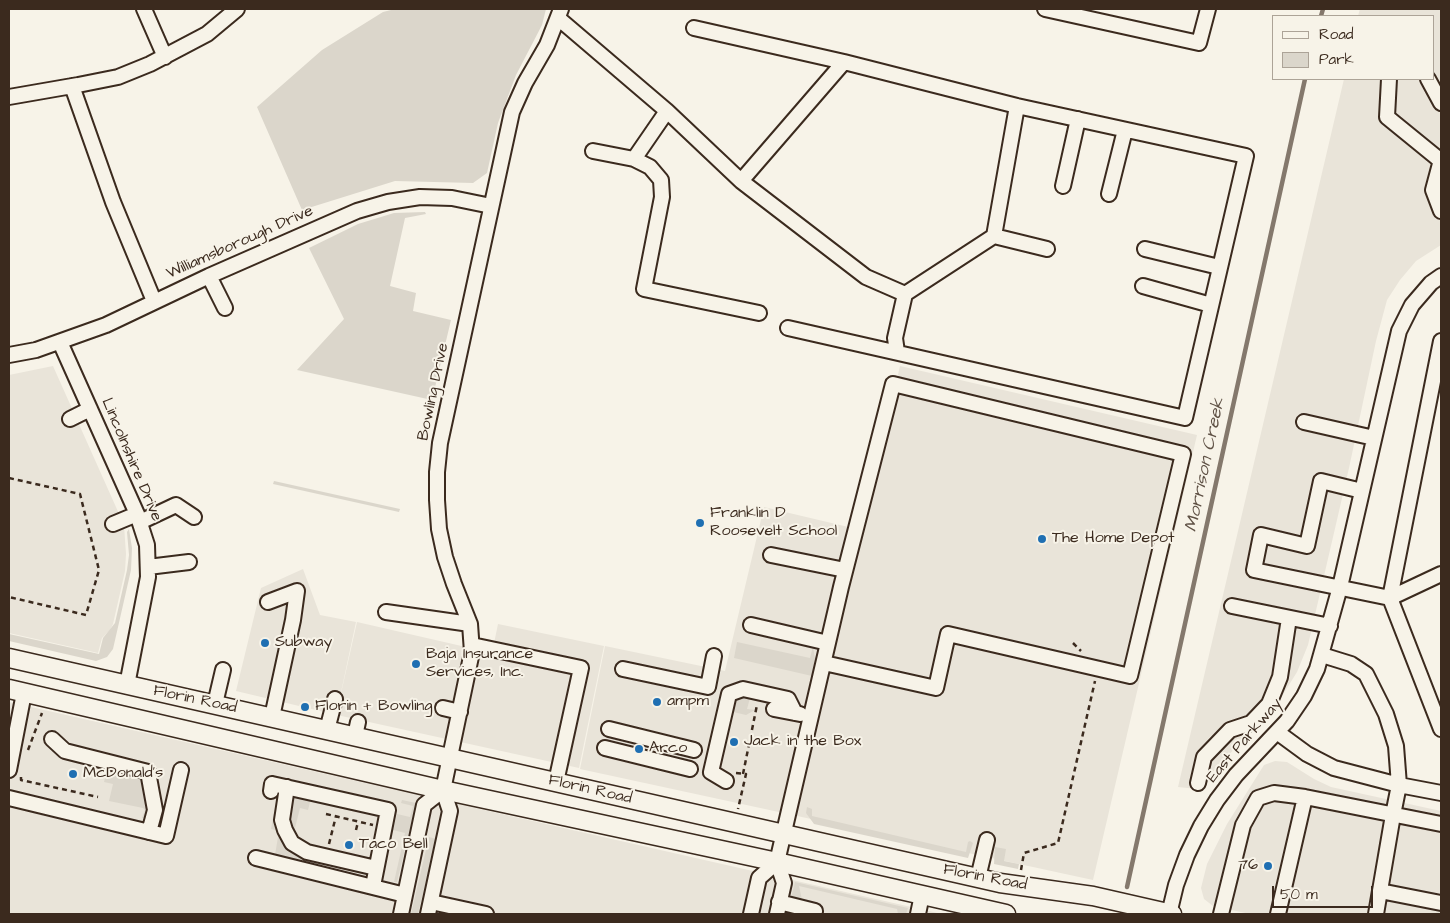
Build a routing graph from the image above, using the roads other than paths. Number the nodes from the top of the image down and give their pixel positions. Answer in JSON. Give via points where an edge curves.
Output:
{"nodes":[{"id":1,"x":144,"y":9,"type":"edge"},
{"id":2,"x":238,"y":9,"type":"edge"},
{"id":3,"x":1045,"y":9,"type":"edge"},
{"id":4,"x":1208,"y":9,"type":"edge"},
{"id":5,"x":560,"y":13,"type":"edge"},
{"id":6,"x":694,"y":28,"type":"dead end"},
{"id":7,"x":165,"y":57,"type":"junction"},
{"id":8,"x":844,"y":62,"type":"junction"},
{"id":9,"x":1389,"y":80,"type":"edge"},
{"id":10,"x":1429,"y":80,"type":"edge"},
{"id":11,"x":72,"y":86,"type":"junction"},
{"id":12,"x":9,"y":97,"type":"edge"},
{"id":13,"x":1441,"y":103,"type":"edge"},
{"id":14,"x":1017,"y":106,"type":"junction"},
{"id":15,"x":666,"y":111,"type":"junction"},
{"id":16,"x":1078,"y":119,"type":"junction"},
{"id":17,"x":1125,"y":130,"type":"junction"},
{"id":18,"x":593,"y":150,"type":"dead end"},
{"id":19,"x":634,"y":159,"type":"junction"},
{"id":20,"x":1441,"y":161,"type":"edge"},
{"id":21,"x":742,"y":180,"type":"junction"},
{"id":22,"x":1063,"y":186,"type":"dead end"},
{"id":23,"x":1109,"y":194,"type":"dead end"},
{"id":24,"x":492,"y":206,"type":"junction"},
{"id":25,"x":1441,"y":210,"type":"edge"},
{"id":26,"x":994,"y":236,"type":"junction"},
{"id":27,"x":1046,"y":249,"type":"dead end"},
{"id":28,"x":1145,"y":249,"type":"dead end"},
{"id":29,"x":1219,"y":268,"type":"junction"},
{"id":30,"x":209,"y":276,"type":"junction"},
{"id":31,"x":1441,"y":276,"type":"edge"},
{"id":32,"x":1143,"y":286,"type":"dead end"},
{"id":33,"x":905,"y":294,"type":"junction"},
{"id":34,"x":154,"y":301,"type":"junction"},
{"id":35,"x":1211,"y":304,"type":"junction"},
{"id":36,"x":225,"y":308,"type":"dead end"},
{"id":37,"x":759,"y":314,"type":"dead end"},
{"id":38,"x":788,"y":328,"type":"dead end"},
{"id":39,"x":1441,"y":341,"type":"edge"},
{"id":40,"x":60,"y":342,"type":"junction"},
{"id":41,"x":897,"y":352,"type":"junction"},
{"id":42,"x":9,"y":355,"type":"edge"},
{"id":43,"x":90,"y":410,"type":"junction"},
{"id":44,"x":70,"y":419,"type":"dead end"},
{"id":45,"x":1304,"y":422,"type":"dead end"},
{"id":46,"x":1374,"y":438,"type":"junction"},
{"id":47,"x":1362,"y":491,"type":"junction"},
{"id":48,"x":194,"y":517,"type":"dead end"},
{"id":49,"x":139,"y":518,"type":"junction"},
{"id":50,"x":113,"y":524,"type":"dead end"},
{"id":51,"x":771,"y":555,"type":"dead end"},
{"id":52,"x":189,"y":562,"type":"dead end"},
{"id":53,"x":148,"y":567,"type":"junction"},
{"id":54,"x":846,"y":570,"type":"junction"},
{"id":55,"x":1441,"y":574,"type":"edge"},
{"id":56,"x":1340,"y":587,"type":"junction"},
{"id":57,"x":1390,"y":598,"type":"junction"},
{"id":58,"x":268,"y":602,"type":"dead end"},
{"id":59,"x":1232,"y":606,"type":"dead end"},
{"id":60,"x":386,"y":612,"type":"dead end"},
{"id":61,"x":1289,"y":618,"type":"junction"},
{"id":62,"x":470,"y":624,"type":"junction"},
{"id":63,"x":751,"y":626,"type":"dead end"},
{"id":64,"x":1330,"y":626,"type":"junction"},
{"id":65,"x":828,"y":643,"type":"junction"},
{"id":66,"x":472,"y":645,"type":"junction"},
{"id":67,"x":1322,"y":655,"type":"junction"},
{"id":68,"x":714,"y":656,"type":"dead end"},
{"id":69,"x":9,"y":658,"type":"edge"},
{"id":70,"x":824,"y":663,"type":"junction"},
{"id":71,"x":623,"y":669,"type":"dead end"},
{"id":72,"x":222,"y":670,"type":"dead end"},
{"id":73,"x":127,"y":685,"type":"junction"},
{"id":74,"x":16,"y":691,"type":"edge"},
{"id":75,"x":335,"y":699,"type":"dead end"},
{"id":76,"x":215,"y":704,"type":"junction"},
{"id":77,"x":443,"y":708,"type":"dead end"},
{"id":78,"x":774,"y":709,"type":"dead end"},
{"id":79,"x":460,"y":712,"type":"junction"},
{"id":80,"x":795,"y":713,"type":"junction"},
{"id":81,"x":811,"y":716,"type":"junction"},
{"id":82,"x":272,"y":717,"type":"junction"},
{"id":83,"x":609,"y":729,"type":"dead end"},
{"id":84,"x":1441,"y":729,"type":"edge"},
{"id":85,"x":327,"y":730,"type":"junction"},
{"id":86,"x":1277,"y":732,"type":"junction"},
{"id":87,"x":52,"y":739,"type":"dead end"},
{"id":88,"x":605,"y":748,"type":"dead end"},
{"id":89,"x":694,"y":750,"type":"dead end"},
{"id":90,"x":451,"y":757,"type":"junction"},
{"id":91,"x":690,"y":768,"type":"dead end"},
{"id":92,"x":9,"y":770,"type":"edge"},
{"id":93,"x":181,"y":770,"type":"dead end"},
{"id":94,"x":726,"y":781,"type":"dead end"},
{"id":95,"x":556,"y":782,"type":"junction"},
{"id":96,"x":1198,"y":783,"type":"dead end"},
{"id":97,"x":1399,"y":785,"type":"junction"},
{"id":98,"x":287,"y":787,"type":"junction"},
{"id":99,"x":443,"y":790,"type":"junction"},
{"id":100,"x":271,"y":792,"type":"dead end"},
{"id":101,"x":1441,"y":793,"type":"edge"},
{"id":102,"x":1305,"y":797,"type":"junction"},
{"id":103,"x":9,"y":798,"type":"edge"},
{"id":104,"x":1393,"y":815,"type":"junction"},
{"id":105,"x":1441,"y":824,"type":"edge"},
{"id":106,"x":149,"y":832,"type":"junction"},
{"id":107,"x":784,"y":835,"type":"junction"},
{"id":108,"x":987,"y":840,"type":"dead end"},
{"id":109,"x":256,"y":858,"type":"dead end"},
{"id":110,"x":777,"y":862,"type":"junction"},
{"id":111,"x":376,"y":868,"type":"junction"},
{"id":112,"x":978,"y":878,"type":"junction"},
{"id":113,"x":373,"y":886,"type":"junction"},
{"id":114,"x":1380,"y":891,"type":"junction"},
{"id":115,"x":405,"y":895,"type":"junction"},
{"id":116,"x":922,"y":895,"type":"junction"},
{"id":117,"x":1441,"y":903,"type":"edge"},
{"id":118,"x":430,"y":908,"type":"edge"},
{"id":119,"x":778,"y":908,"type":"edge"},
{"id":120,"x":815,"y":911,"type":"dead end"},
{"id":121,"x":401,"y":914,"type":"edge"},
{"id":122,"x":486,"y":914,"type":"edge"},
{"id":123,"x":751,"y":914,"type":"edge"},
{"id":124,"x":918,"y":914,"type":"edge"},
{"id":125,"x":1004,"y":914,"type":"edge"},
{"id":126,"x":1170,"y":914,"type":"edge"},
{"id":127,"x":1221,"y":914,"type":"edge"},
{"id":128,"x":1278,"y":914,"type":"edge"},
{"id":129,"x":1376,"y":914,"type":"edge"}],
"edges":[{"from":1,"to":7,"type":"street"},
{"from":2,"to":7,"type":"street","via":[[207,34]]},
{"from":3,"to":4,"type":"street","via":[[1199,43]]},
{"from":5,"to":15,"type":"street"},
{"from":5,"to":24,"type":"street","name":"Bowling Drive","via":[[515,105]]},
{"from":6,"to":8,"type":"street"},
{"from":7,"to":11,"type":"street","via":[[118,77]]},
{"from":8,"to":14,"type":"street"},
{"from":8,"to":21,"type":"street"},
{"from":9,"to":20,"type":"street","via":[[1387,117]]},
{"from":10,"to":13,"type":"street"},
{"from":11,"to":12,"type":"street"},
{"from":11,"to":34,"type":"street","via":[[113,202]]},
{"from":14,"to":16,"type":"street"},
{"from":14,"to":26,"type":"street"},
{"from":15,"to":19,"type":"street"},
{"from":15,"to":21,"type":"street"},
{"from":16,"to":17,"type":"street"},
{"from":16,"to":22,"type":"street"},
{"from":17,"to":23,"type":"street"},
{"from":17,"to":29,"type":"street","via":[[1246,156]]},
{"from":18,"to":19,"type":"street"},
{"from":19,"to":37,"type":"street","via":[[650,167],[660,180],[662,196],[644,289]]},
{"from":20,"to":25,"type":"street","via":[[1433,190]]},
{"from":21,"to":33,"type":"street","via":[[866,277]]},
{"from":24,"to":30,"type":"street","name":"Williamsborough Drive","via":[[436,197],[388,202],[342,216]]},
{"from":24,"to":62,"type":"street","name":"Bowling Drive","via":[[440,443],[437,472],[436,500],[445,557]]},
{"from":26,"to":27,"type":"street"},
{"from":26,"to":33,"type":"street"},
{"from":28,"to":29,"type":"street"},
{"from":29,"to":35,"type":"street"},
{"from":30,"to":34,"type":"street","name":"Williamsborough Drive"},
{"from":30,"to":36,"type":"street"},
{"from":31,"to":46,"type":"street","name":"East Parkway","via":[[1421,293],[1399,331]]},
{"from":32,"to":35,"type":"street"},
{"from":33,"to":41,"type":"street","via":[[895,338]]},
{"from":34,"to":40,"type":"street","name":"Williamsborough Drive","via":[[106,325]]},
{"from":35,"to":41,"type":"street","via":[[1185,418]]},
{"from":38,"to":41,"type":"street"},
{"from":39,"to":57,"type":"street"},
{"from":40,"to":42,"type":"street","name":"Williamsborough Drive"},
{"from":40,"to":43,"type":"street","name":"Lincolnshire Drive"},
{"from":43,"to":44,"type":"street"},
{"from":43,"to":49,"type":"street","name":"Lincolnshire Drive"},
{"from":45,"to":46,"type":"street"},
{"from":46,"to":47,"type":"street","name":"East Parkway"},
{"from":47,"to":56,"type":"street","name":"East Parkway"},
{"from":47,"to":56,"type":"street","via":[[1321,481],[1307,546],[1262,535],[1254,570]]},
{"from":48,"to":49,"type":"street","via":[[176,505]]},
{"from":49,"to":50,"type":"street"},
{"from":49,"to":53,"type":"street","name":"Lincolnshire Drive","via":[[147,545]]},
{"from":51,"to":54,"type":"street"},
{"from":52,"to":53,"type":"street"},
{"from":53,"to":73,"type":"street","name":"Lincolnshire Drive","via":[[146,593]]},
{"from":54,"to":65,"type":"street"},
{"from":54,"to":70,"type":"street","via":[[893,384],[1183,454],[1130,676],[948,634],[936,688]]},
{"from":55,"to":57,"type":"street"},
{"from":56,"to":57,"type":"street"},
{"from":56,"to":64,"type":"street","name":"East Parkway"},
{"from":57,"to":84,"type":"street"},
{"from":58,"to":82,"type":"street","via":[[298,591]]},
{"from":59,"to":61,"type":"street"},
{"from":60,"to":62,"type":"street"},
{"from":61,"to":64,"type":"street"},
{"from":61,"to":96,"type":"street","via":[[1280,677],[1269,704],[1251,723],[1230,730],[1204,757]]},
{"from":62,"to":66,"type":"street","name":"Bowling Drive"},
{"from":63,"to":65,"type":"street"},
{"from":64,"to":67,"type":"street","name":"East Parkway"},
{"from":65,"to":70,"type":"street"},
{"from":66,"to":79,"type":"street","name":"Bowling Drive"},
{"from":66,"to":95,"type":"street","via":[[581,668]]},
{"from":67,"to":86,"type":"street","name":"East Parkway","via":[[1304,696]]},
{"from":67,"to":97,"type":"street","via":[[1351,664],[1366,674],[1386,714],[1396,746]]},
{"from":68,"to":71,"type":"street","via":[[708,686]]},
{"from":69,"to":73,"type":"main road","name":"Florin Road"},
{"from":70,"to":81,"type":"street"},
{"from":72,"to":76,"type":"street"},
{"from":73,"to":76,"type":"main road","name":"Florin Road"},
{"from":74,"to":92,"type":"street"},
{"from":74,"to":99,"type":"main road","name":"Florin Road"},
{"from":75,"to":85,"type":"street"},
{"from":76,"to":82,"type":"main road","name":"Florin Road"},
{"from":77,"to":79,"type":"street"},
{"from":78,"to":80,"type":"street"},
{"from":79,"to":90,"type":"street","name":"Bowling Drive"},
{"from":80,"to":81,"type":"street"},
{"from":80,"to":94,"type":"street","via":[[788,699],[743,689],[729,694],[711,772]]},
{"from":81,"to":107,"type":"street","via":[[798,797]]},
{"from":82,"to":85,"type":"main road","name":"Florin Road"},
{"from":83,"to":89,"type":"street"},
{"from":85,"to":90,"type":"main road","name":"Florin Road","via":[[357,729]]},
{"from":86,"to":97,"type":"street","via":[[1320,762]]},
{"from":86,"to":126,"type":"street","name":"East Parkway","via":[[1236,774],[1201,826],[1176,884]]},
{"from":87,"to":106,"type":"street","via":[[65,751],[148,772],[155,810]]},
{"from":88,"to":91,"type":"street"},
{"from":90,"to":95,"type":"main road","name":"Florin Road"},
{"from":90,"to":99,"type":"street","name":"Bowling Drive"},
{"from":93,"to":106,"type":"street","via":[[166,836]]},
{"from":95,"to":107,"type":"main road","name":"Florin Road"},
{"from":97,"to":101,"type":"street"},
{"from":97,"to":104,"type":"street"},
{"from":98,"to":100,"type":"street","via":[[272,784]]},
{"from":98,"to":111,"type":"street","via":[[282,820],[292,842],[307,852]]},
{"from":98,"to":111,"type":"street","via":[[388,810]]},
{"from":99,"to":110,"type":"main road","name":"Florin Road"},
{"from":99,"to":115,"type":"street","via":[[424,805]]},
{"from":99,"to":118,"type":"street","via":[[450,811]]},
{"from":102,"to":104,"type":"street"},
{"from":102,"to":127,"type":"street","via":[[1274,793],[1258,798],[1243,825]]},
{"from":102,"to":128,"type":"street"},
{"from":103,"to":106,"type":"street"},
{"from":104,"to":105,"type":"street"},
{"from":104,"to":114,"type":"street"},
{"from":107,"to":110,"type":"street"},
{"from":107,"to":112,"type":"main road","name":"Florin Road"},
{"from":108,"to":112,"type":"street"},
{"from":109,"to":113,"type":"street"},
{"from":110,"to":116,"type":"main road","name":"Florin Road"},
{"from":110,"to":119,"type":"street","via":[[784,883]]},
{"from":110,"to":123,"type":"street","via":[[759,878]]},
{"from":111,"to":113,"type":"street"},
{"from":112,"to":126,"type":"main road","name":"Florin Road","via":[[1093,896]]},
{"from":113,"to":115,"type":"street"},
{"from":114,"to":117,"type":"street"},
{"from":114,"to":129,"type":"street"},
{"from":115,"to":121,"type":"street"},
{"from":116,"to":124,"type":"street"},
{"from":116,"to":125,"type":"main road","name":"Florin Road"},
{"from":118,"to":122,"type":"street"},
{"from":119,"to":120,"type":"street"}]}
